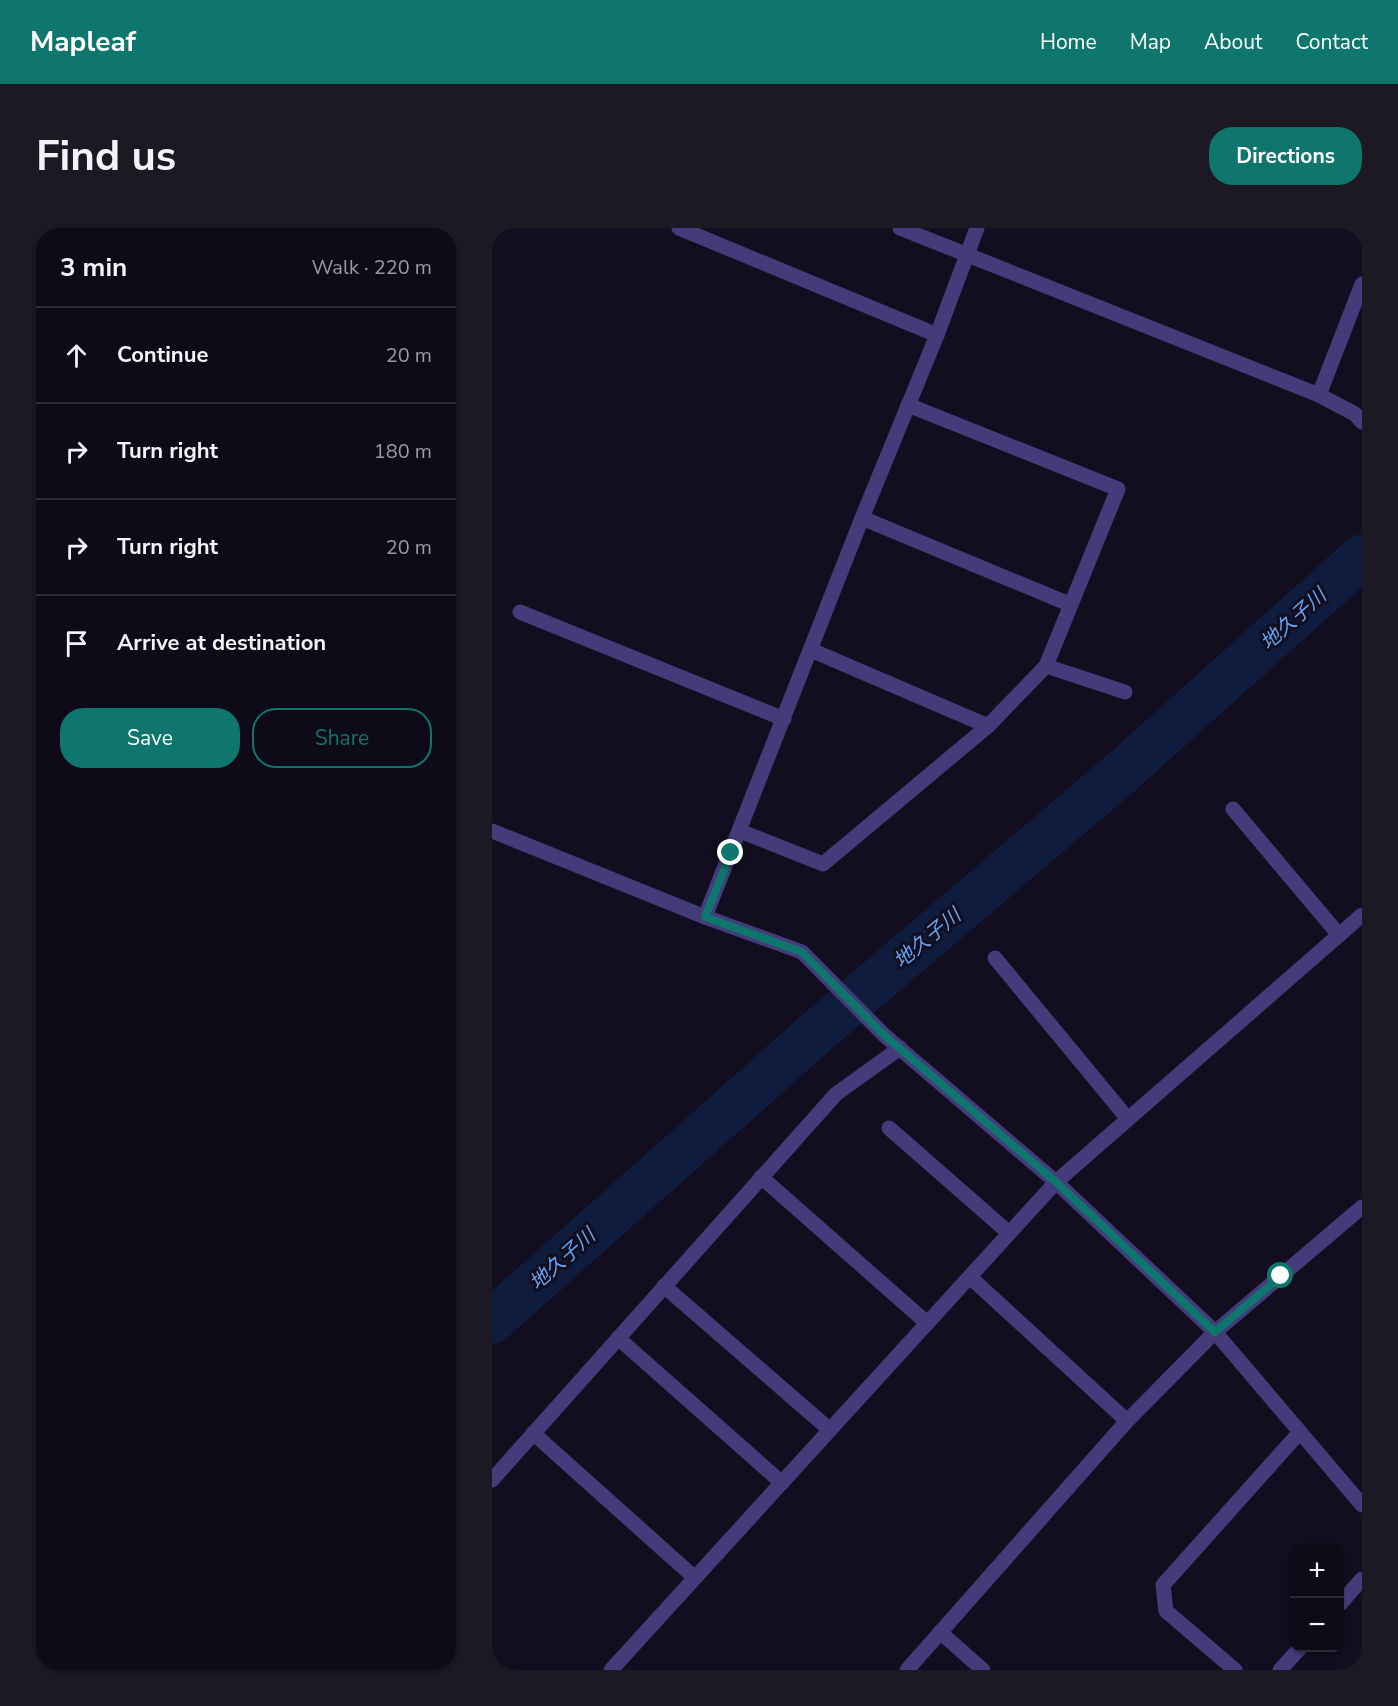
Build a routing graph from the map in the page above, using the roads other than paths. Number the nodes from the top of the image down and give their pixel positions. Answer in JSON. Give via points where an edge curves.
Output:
{"nodes":[{"id":1,"x":679,"y":228,"type":"edge"},
{"id":2,"x":900,"y":228,"type":"edge"},
{"id":3,"x":977,"y":228,"type":"edge"},
{"id":4,"x":966,"y":254,"type":"junction"},
{"id":5,"x":1362,"y":284,"type":"edge"},
{"id":6,"x":938,"y":335,"type":"junction"},
{"id":7,"x":1319,"y":395,"type":"junction"},
{"id":8,"x":908,"y":405,"type":"junction"},
{"id":9,"x":1362,"y":422,"type":"edge"},
{"id":10,"x":862,"y":518,"type":"junction"},
{"id":11,"x":1069,"y":604,"type":"junction"},
{"id":12,"x":519,"y":612,"type":"dead end"},
{"id":13,"x":811,"y":650,"type":"junction"},
{"id":14,"x":1046,"y":666,"type":"junction"},
{"id":15,"x":1125,"y":692,"type":"dead end"},
{"id":16,"x":784,"y":719,"type":"junction"},
{"id":17,"x":988,"y":726,"type":"junction"},
{"id":18,"x":1233,"y":809,"type":"dead end"},
{"id":19,"x":492,"y":831,"type":"edge"},
{"id":20,"x":740,"y":831,"type":"junction"},
{"id":21,"x":1362,"y":915,"type":"edge"},
{"id":22,"x":705,"y":917,"type":"junction"},
{"id":23,"x":1339,"y":934,"type":"junction"},
{"id":24,"x":995,"y":958,"type":"dead end"},
{"id":25,"x":900,"y":1048,"type":"junction"},
{"id":26,"x":1128,"y":1119,"type":"junction"},
{"id":27,"x":889,"y":1128,"type":"dead end"},
{"id":28,"x":761,"y":1177,"type":"junction"},
{"id":29,"x":1056,"y":1182,"type":"junction"},
{"id":30,"x":1362,"y":1207,"type":"edge"},
{"id":31,"x":1009,"y":1233,"type":"junction"},
{"id":32,"x":969,"y":1277,"type":"junction"},
{"id":33,"x":664,"y":1286,"type":"junction"},
{"id":34,"x":927,"y":1323,"type":"junction"},
{"id":35,"x":1215,"y":1332,"type":"junction"},
{"id":36,"x":618,"y":1338,"type":"junction"},
{"id":37,"x":1127,"y":1421,"type":"junction"},
{"id":38,"x":830,"y":1430,"type":"junction"},
{"id":39,"x":1300,"y":1432,"type":"junction"},
{"id":40,"x":533,"y":1433,"type":"junction"},
{"id":41,"x":492,"y":1480,"type":"edge"},
{"id":42,"x":782,"y":1483,"type":"junction"},
{"id":43,"x":1362,"y":1505,"type":"edge"},
{"id":44,"x":695,"y":1578,"type":"junction"},
{"id":45,"x":1362,"y":1578,"type":"edge"},
{"id":46,"x":1344,"y":1599,"type":"edge"},
{"id":47,"x":940,"y":1632,"type":"junction"},
{"id":48,"x":1296,"y":1652,"type":"edge"},
{"id":49,"x":611,"y":1670,"type":"edge"},
{"id":50,"x":907,"y":1670,"type":"edge"},
{"id":51,"x":983,"y":1670,"type":"edge"},
{"id":52,"x":1235,"y":1670,"type":"edge"},
{"id":53,"x":1280,"y":1670,"type":"edge"}],
"edges":[{"from":1,"to":6,"type":"street"},
{"from":2,"to":4,"type":"street"},
{"from":3,"to":4,"type":"street"},
{"from":4,"to":6,"type":"street"},
{"from":4,"to":7,"type":"street"},
{"from":5,"to":7,"type":"street"},
{"from":6,"to":8,"type":"street"},
{"from":7,"to":9,"type":"street","via":[[1355,414]]},
{"from":8,"to":10,"type":"street"},
{"from":8,"to":11,"type":"street","via":[[1118,489]]},
{"from":10,"to":11,"type":"street"},
{"from":10,"to":13,"type":"street"},
{"from":11,"to":14,"type":"street"},
{"from":12,"to":16,"type":"street"},
{"from":13,"to":16,"type":"street"},
{"from":13,"to":17,"type":"street"},
{"from":14,"to":15,"type":"street"},
{"from":14,"to":17,"type":"street"},
{"from":16,"to":20,"type":"street"},
{"from":17,"to":20,"type":"street","via":[[823,864]]},
{"from":18,"to":23,"type":"street"},
{"from":19,"to":22,"type":"street"},
{"from":20,"to":22,"type":"street"},
{"from":21,"to":23,"type":"street"},
{"from":22,"to":25,"type":"street","via":[[802,952]]},
{"from":23,"to":26,"type":"street"},
{"from":24,"to":26,"type":"street"},
{"from":25,"to":28,"type":"street","via":[[836,1094]]},
{"from":25,"to":29,"type":"street"},
{"from":26,"to":29,"type":"street"},
{"from":27,"to":31,"type":"street"},
{"from":28,"to":33,"type":"street"},
{"from":28,"to":34,"type":"street"},
{"from":29,"to":31,"type":"street"},
{"from":29,"to":35,"type":"street"},
{"from":30,"to":35,"type":"street"},
{"from":31,"to":32,"type":"street"},
{"from":32,"to":34,"type":"street"},
{"from":32,"to":37,"type":"street"},
{"from":33,"to":36,"type":"street"},
{"from":33,"to":38,"type":"street"},
{"from":34,"to":38,"type":"street"},
{"from":35,"to":37,"type":"street"},
{"from":35,"to":39,"type":"street"},
{"from":36,"to":40,"type":"street"},
{"from":36,"to":42,"type":"street"},
{"from":37,"to":47,"type":"street"},
{"from":38,"to":42,"type":"street"},
{"from":39,"to":43,"type":"street"},
{"from":39,"to":52,"type":"street","via":[[1163,1585],[1166,1611]]},
{"from":40,"to":41,"type":"street"},
{"from":40,"to":44,"type":"street"},
{"from":42,"to":44,"type":"street"},
{"from":44,"to":49,"type":"street"},
{"from":45,"to":46,"type":"street"},
{"from":47,"to":50,"type":"street"},
{"from":47,"to":51,"type":"street"},
{"from":48,"to":53,"type":"street"}]}
